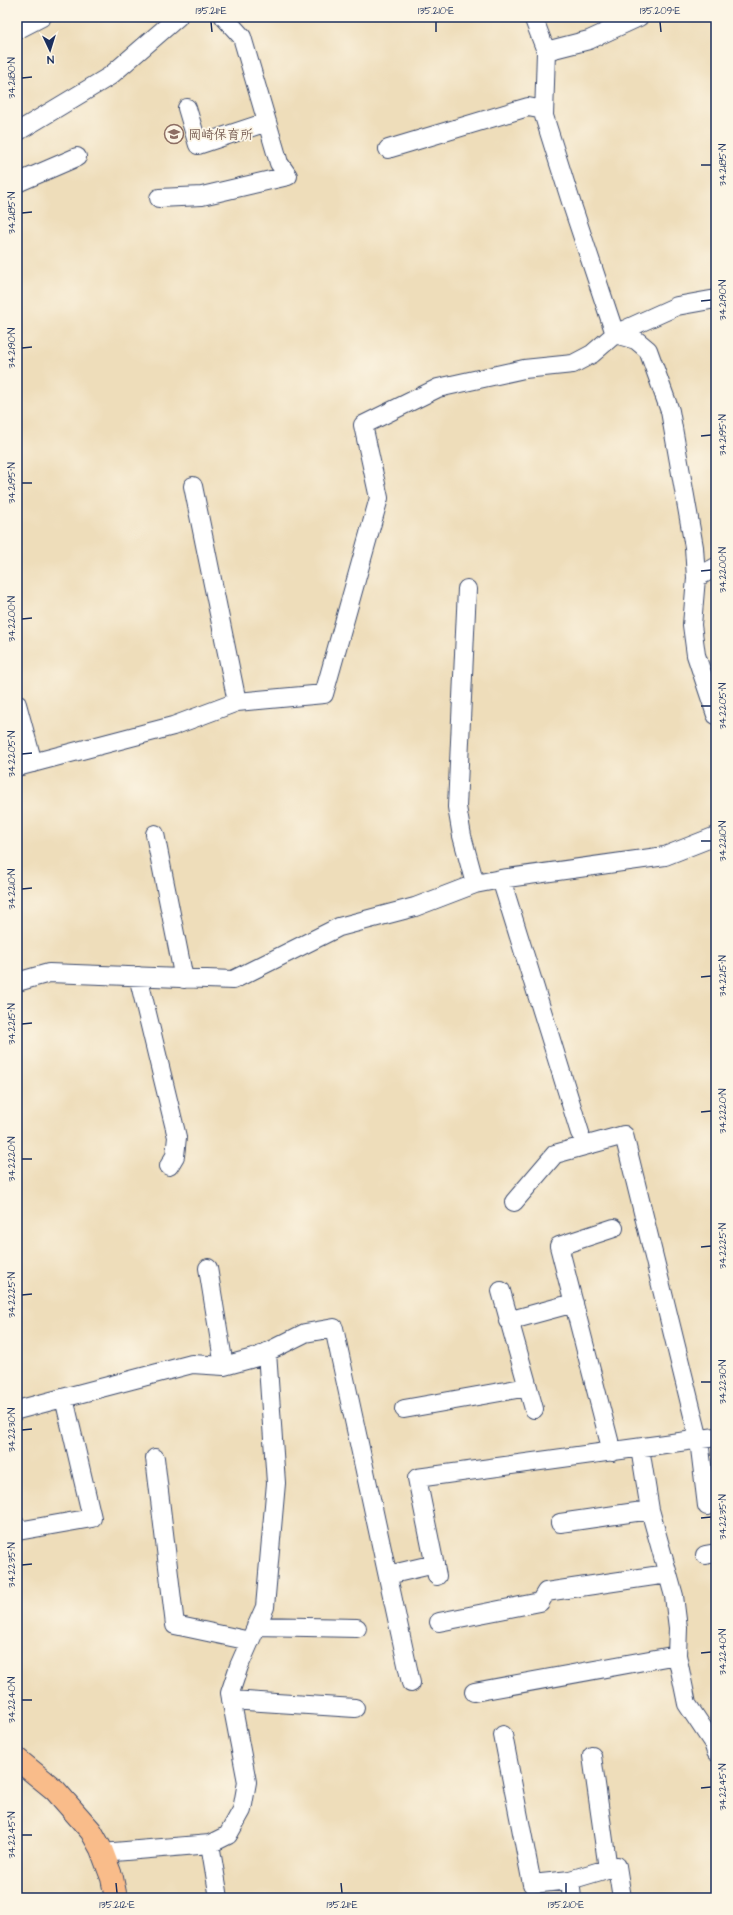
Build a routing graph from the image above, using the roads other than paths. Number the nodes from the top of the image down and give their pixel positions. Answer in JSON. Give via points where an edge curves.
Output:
{"nodes":[{"id":1,"x":42,"y":17,"type":"edge"},
{"id":2,"x":178,"y":17,"type":"edge"},
{"id":3,"x":224,"y":17,"type":"edge"},
{"id":4,"x":534,"y":17,"type":"edge"},
{"id":5,"x":639,"y":17,"type":"edge"},
{"id":6,"x":20,"y":25,"type":"edge"},
{"id":7,"x":546,"y":51,"type":"junction"},
{"id":8,"x":187,"y":108,"type":"dead end"},
{"id":9,"x":544,"y":110,"type":"junction"},
{"id":10,"x":267,"y":122,"type":"junction"},
{"id":11,"x":17,"y":132,"type":"edge"},
{"id":12,"x":388,"y":149,"type":"dead end"},
{"id":13,"x":76,"y":157,"type":"dead end"},
{"id":14,"x":17,"y":183,"type":"edge"},
{"id":15,"x":159,"y":198,"type":"dead end"},
{"id":16,"x":716,"y":299,"type":"edge"},
{"id":17,"x":615,"y":334,"type":"junction"},
{"id":18,"x":193,"y":486,"type":"dead end"},
{"id":19,"x":716,"y":567,"type":"edge"},
{"id":20,"x":696,"y":578,"type":"junction"},
{"id":21,"x":467,"y":589,"type":"dead end"},
{"id":22,"x":237,"y":702,"type":"junction"},
{"id":23,"x":17,"y":704,"type":"edge"},
{"id":24,"x":716,"y":716,"type":"edge"},
{"id":25,"x":25,"y":765,"type":"edge"},
{"id":26,"x":155,"y":834,"type":"dead end"},
{"id":27,"x":716,"y":836,"type":"edge"},
{"id":28,"x":501,"y":879,"type":"junction"},
{"id":29,"x":475,"y":884,"type":"junction"},
{"id":30,"x":138,"y":976,"type":"junction"},
{"id":31,"x":184,"y":979,"type":"junction"},
{"id":32,"x":17,"y":982,"type":"edge"},
{"id":33,"x":580,"y":1133,"type":"dead end"},
{"id":34,"x":169,"y":1166,"type":"dead end"},
{"id":35,"x":514,"y":1202,"type":"dead end"},
{"id":36,"x":614,"y":1228,"type":"dead end"},
{"id":37,"x":208,"y":1268,"type":"dead end"},
{"id":38,"x":501,"y":1291,"type":"dead end"},
{"id":39,"x":574,"y":1303,"type":"junction"},
{"id":40,"x":508,"y":1321,"type":"junction"},
{"id":41,"x":267,"y":1352,"type":"junction"},
{"id":42,"x":224,"y":1366,"type":"junction"},
{"id":43,"x":528,"y":1387,"type":"junction"},
{"id":44,"x":64,"y":1398,"type":"junction"},
{"id":45,"x":404,"y":1409,"type":"dead end"},
{"id":46,"x":534,"y":1409,"type":"dead end"},
{"id":47,"x":17,"y":1410,"type":"edge"},
{"id":48,"x":707,"y":1438,"type":"edge"},
{"id":49,"x":640,"y":1448,"type":"junction"},
{"id":50,"x":612,"y":1452,"type":"junction"},
{"id":51,"x":155,"y":1458,"type":"dead end"},
{"id":52,"x":707,"y":1506,"type":"dead end"},
{"id":53,"x":650,"y":1510,"type":"junction"},
{"id":54,"x":560,"y":1523,"type":"dead end"},
{"id":55,"x":17,"y":1526,"type":"edge"},
{"id":56,"x":667,"y":1574,"type":"junction"},
{"id":57,"x":388,"y":1575,"type":"junction"},
{"id":58,"x":439,"y":1622,"type":"dead end"},
{"id":59,"x":357,"y":1628,"type":"dead end"},
{"id":60,"x":253,"y":1634,"type":"junction"},
{"id":61,"x":677,"y":1655,"type":"junction"},
{"id":62,"x":411,"y":1683,"type":"dead end"},
{"id":63,"x":474,"y":1692,"type":"dead end"},
{"id":64,"x":231,"y":1700,"type":"junction"},
{"id":65,"x":355,"y":1708,"type":"dead end"},
{"id":66,"x":502,"y":1735,"type":"dead end"},
{"id":67,"x":716,"y":1752,"type":"edge"},
{"id":68,"x":592,"y":1756,"type":"dead end"},
{"id":69,"x":17,"y":1759,"type":"edge"},
{"id":70,"x":210,"y":1844,"type":"junction"},
{"id":71,"x":102,"y":1853,"type":"junction"},
{"id":72,"x":608,"y":1869,"type":"junction"},
{"id":73,"x":570,"y":1880,"type":"junction"},
{"id":74,"x":116,"y":1898,"type":"edge"},
{"id":75,"x":219,"y":1898,"type":"edge"},
{"id":76,"x":572,"y":1898,"type":"edge"},
{"id":77,"x":622,"y":1898,"type":"edge"}],
"edges":[{"from":1,"to":6,"type":"street"},
{"from":2,"to":11,"type":"street","via":[[110,76]]},
{"from":3,"to":10,"type":"street","via":[[242,37]]},
{"from":4,"to":7,"type":"street"},
{"from":5,"to":7,"type":"street","via":[[589,40]]},
{"from":7,"to":9,"type":"street"},
{"from":8,"to":10,"type":"street","via":[[198,145]]},
{"from":9,"to":12,"type":"street","via":[[528,107]]},
{"from":9,"to":17,"type":"street","via":[[572,205]]},
{"from":10,"to":15,"type":"street","via":[[279,163],[288,176],[202,196]]},
{"from":13,"to":14,"type":"street"},
{"from":16,"to":17,"type":"street","via":[[677,306]]},
{"from":17,"to":20,"type":"street","via":[[636,340],[648,350],[670,411],[694,547]]},
{"from":17,"to":22,"type":"street","via":[[592,354],[573,364],[524,369],[438,388],[363,425],[379,498],[324,694]]},
{"from":18,"to":22,"type":"street"},
{"from":19,"to":20,"type":"street"},
{"from":20,"to":24,"type":"street","via":[[692,625],[696,655]]},
{"from":21,"to":29,"type":"street","via":[[457,807]]},
{"from":22,"to":25,"type":"street","via":[[173,726]]},
{"from":23,"to":25,"type":"street"},
{"from":26,"to":31,"type":"street"},
{"from":27,"to":28,"type":"street","via":[[665,856]]},
{"from":28,"to":29,"type":"street"},
{"from":28,"to":33,"type":"street"},
{"from":29,"to":31,"type":"street","via":[[415,907],[339,927],[233,980]]},
{"from":30,"to":31,"type":"street"},
{"from":30,"to":32,"type":"street","via":[[49,973]]},
{"from":30,"to":34,"type":"street","via":[[177,1137],[175,1156]]},
{"from":35,"to":48,"type":"street","via":[[555,1154],[624,1135]]},
{"from":36,"to":39,"type":"street","via":[[559,1246]]},
{"from":37,"to":42,"type":"street"},
{"from":38,"to":40,"type":"street"},
{"from":39,"to":40,"type":"street"},
{"from":39,"to":50,"type":"street"},
{"from":40,"to":43,"type":"street"},
{"from":41,"to":42,"type":"street"},
{"from":41,"to":57,"type":"street","via":[[305,1333],[334,1328]]},
{"from":41,"to":60,"type":"street","via":[[276,1483],[265,1607]]},
{"from":42,"to":44,"type":"street","via":[[192,1364]]},
{"from":43,"to":45,"type":"street"},
{"from":43,"to":46,"type":"street"},
{"from":44,"to":47,"type":"street"},
{"from":44,"to":55,"type":"street","via":[[92,1518],[18,1531]]},
{"from":48,"to":49,"type":"street"},
{"from":48,"to":52,"type":"street"},
{"from":49,"to":50,"type":"street"},
{"from":49,"to":53,"type":"street"},
{"from":50,"to":57,"type":"street","via":[[417,1478],[436,1570]]},
{"from":51,"to":60,"type":"street","via":[[175,1625]]},
{"from":53,"to":54,"type":"street"},
{"from":53,"to":56,"type":"street"},
{"from":56,"to":58,"type":"street","via":[[546,1592],[540,1602]]},
{"from":56,"to":61,"type":"street","via":[[674,1596],[678,1628]]},
{"from":57,"to":62,"type":"street"},
{"from":59,"to":60,"type":"street"},
{"from":60,"to":64,"type":"street","via":[[230,1693]]},
{"from":61,"to":63,"type":"street"},
{"from":61,"to":67,"type":"street","via":[[687,1704],[713,1743]]},
{"from":64,"to":65,"type":"street"},
{"from":64,"to":70,"type":"street","via":[[247,1782],[242,1810],[228,1835]]},
{"from":66,"to":73,"type":"street","via":[[532,1884]]},
{"from":68,"to":72,"type":"street"},
{"from":69,"to":71,"type":"main road","via":[[55,1790],[91,1831]]},
{"from":70,"to":71,"type":"street"},
{"from":70,"to":75,"type":"street"},
{"from":71,"to":74,"type":"main road","via":[[112,1878]]},
{"from":72,"to":73,"type":"street"},
{"from":72,"to":77,"type":"street","via":[[617,1866]]},
{"from":73,"to":76,"type":"street"}]}
